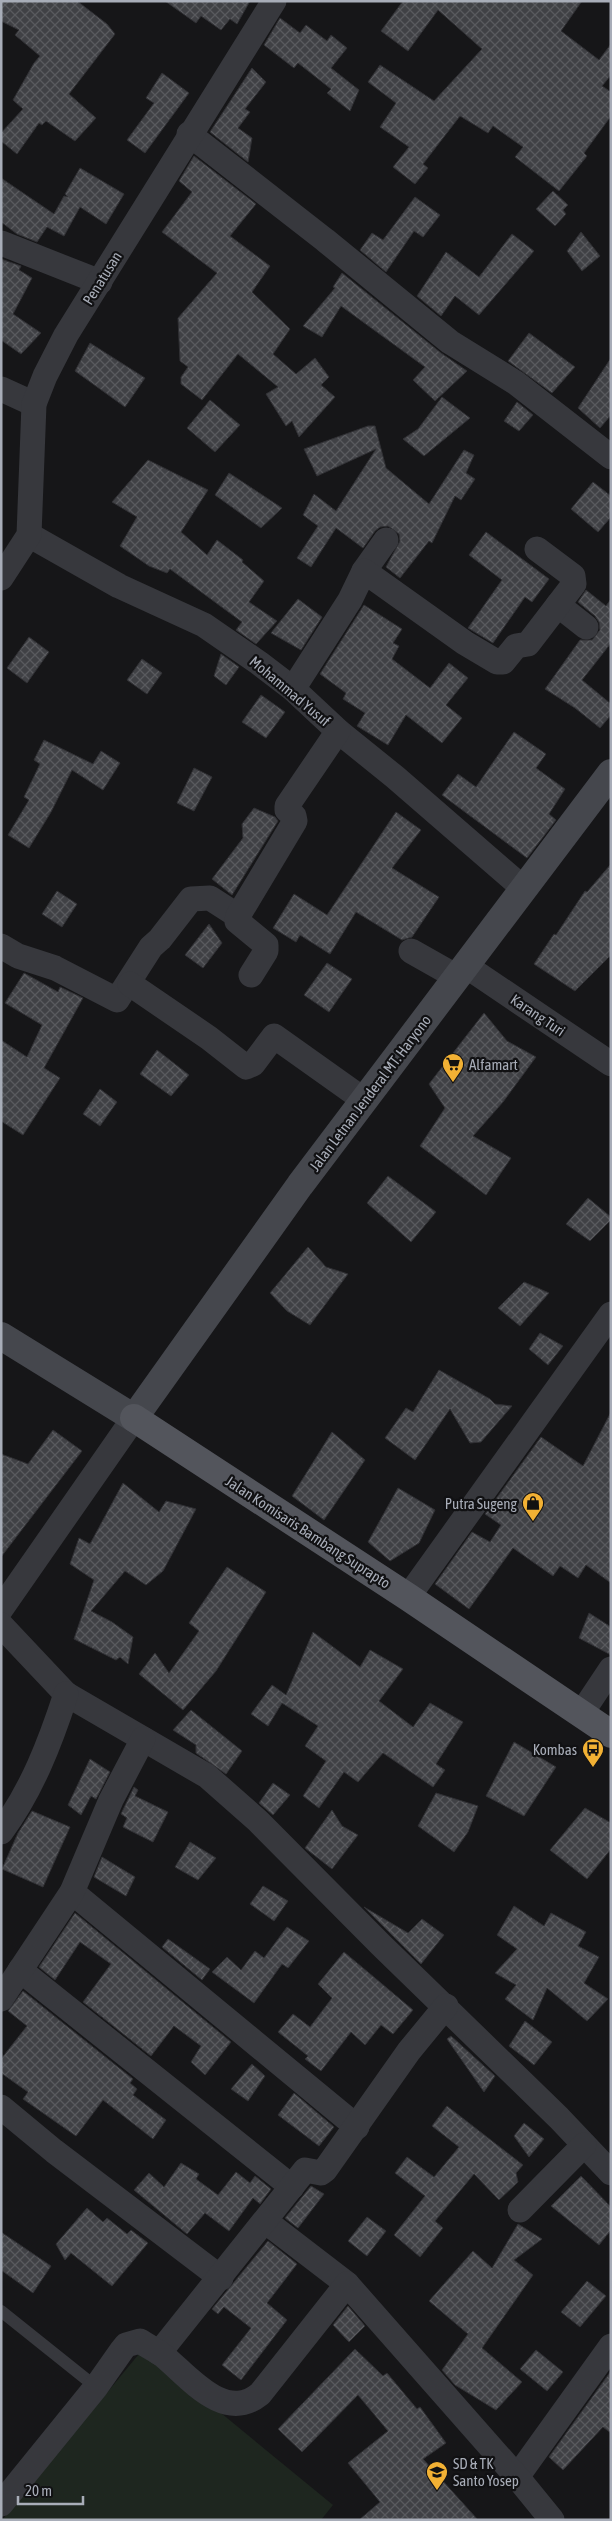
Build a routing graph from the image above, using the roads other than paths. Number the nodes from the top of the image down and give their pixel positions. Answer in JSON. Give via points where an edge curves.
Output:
{"nodes":[{"id":1,"x":274,"y":1,"type":"edge"},
{"id":2,"x":189,"y":134,"type":"junction"},
{"id":3,"x":1,"y":243,"type":"edge"},
{"id":4,"x":100,"y":282,"type":"junction"},
{"id":5,"x":1,"y":389,"type":"edge"},
{"id":6,"x":34,"y":404,"type":"junction"},
{"id":7,"x":611,"y":456,"type":"edge"},
{"id":8,"x":386,"y":540,"type":"dead end"},
{"id":9,"x":16,"y":542,"type":"edge"},
{"id":10,"x":537,"y":549,"type":"dead end"},
{"id":11,"x":364,"y":571,"type":"junction"},
{"id":12,"x":1,"y":578,"type":"edge"},
{"id":13,"x":558,"y":605,"type":"junction"},
{"id":14,"x":586,"y":627,"type":"dead end"},
{"id":15,"x":292,"y":689,"type":"junction"},
{"id":16,"x":338,"y":731,"type":"junction"},
{"id":17,"x":611,"y":773,"type":"edge"},
{"id":18,"x":522,"y":888,"type":"junction"},
{"id":19,"x":238,"y":916,"type":"junction"},
{"id":20,"x":1,"y":946,"type":"edge"},
{"id":21,"x":411,"y":951,"type":"dead end"},
{"id":22,"x":462,"y":972,"type":"junction"},
{"id":23,"x":250,"y":975,"type":"dead end"},
{"id":24,"x":130,"y":984,"type":"junction"},
{"id":25,"x":611,"y":1064,"type":"edge"},
{"id":26,"x":364,"y":1100,"type":"junction"},
{"id":27,"x":611,"y":1314,"type":"edge"},
{"id":28,"x":1,"y":1336,"type":"edge"},
{"id":29,"x":134,"y":1418,"type":"junction"},
{"id":30,"x":408,"y":1597,"type":"junction"},
{"id":31,"x":1,"y":1609,"type":"edge"},
{"id":32,"x":1,"y":1625,"type":"edge"},
{"id":33,"x":611,"y":1668,"type":"edge"},
{"id":34,"x":66,"y":1694,"type":"junction"},
{"id":35,"x":581,"y":1714,"type":"junction"},
{"id":36,"x":611,"y":1734,"type":"edge"},
{"id":37,"x":143,"y":1739,"type":"junction"},
{"id":38,"x":1,"y":1832,"type":"edge"},
{"id":39,"x":72,"y":1892,"type":"junction"},
{"id":40,"x":20,"y":1970,"type":"junction"},
{"id":41,"x":1,"y":1999,"type":"edge"},
{"id":42,"x":446,"y":2006,"type":"junction"},
{"id":43,"x":1,"y":2107,"type":"edge"},
{"id":44,"x":357,"y":2127,"type":"junction"},
{"id":45,"x":584,"y":2145,"type":"junction"},
{"id":46,"x":611,"y":2173,"type":"edge"},
{"id":47,"x":292,"y":2187,"type":"junction"},
{"id":48,"x":520,"y":2210,"type":"dead end"},
{"id":49,"x":265,"y":2221,"type":"junction"},
{"id":50,"x":221,"y":2278,"type":"junction"},
{"id":51,"x":347,"y":2284,"type":"junction"},
{"id":52,"x":1,"y":2310,"type":"edge"},
{"id":53,"x":611,"y":2346,"type":"edge"},
{"id":54,"x":159,"y":2353,"type":"junction"},
{"id":55,"x":96,"y":2387,"type":"junction"},
{"id":56,"x":517,"y":2477,"type":"junction"},
{"id":57,"x":1,"y":2504,"type":"edge"},
{"id":58,"x":552,"y":2520,"type":"edge"}],
"edges":[{"from":1,"to":2,"type":"street","name":"Penatusan"},
{"from":2,"to":4,"type":"street","name":"Penatusan"},
{"from":2,"to":7,"type":"street","via":[[450,342],[516,384]]},
{"from":3,"to":4,"type":"street"},
{"from":4,"to":6,"type":"street","name":"Penatusan","via":[[66,335]]},
{"from":5,"to":6,"type":"street"},
{"from":6,"to":9,"type":"street","name":"Penatusan"},
{"from":8,"to":11,"type":"street"},
{"from":9,"to":12,"type":"street"},
{"from":9,"to":15,"type":"street","name":"Mohammad Yusuf","via":[[204,625]]},
{"from":10,"to":13,"type":"street","via":[[575,580]]},
{"from":11,"to":13,"type":"street","via":[[497,662],[503,662],[516,646],[528,644]]},
{"from":11,"to":15,"type":"street","via":[[350,600]]},
{"from":13,"to":14,"type":"street"},
{"from":15,"to":16,"type":"street","name":"Mohammad Yusuf"},
{"from":16,"to":18,"type":"street","name":"Mohammad Yusuf","via":[[395,776]]},
{"from":16,"to":19,"type":"street","via":[[288,806],[287,810],[295,821]]},
{"from":17,"to":18,"type":"main road","name":"Jalan Letnan Jenderal MT. Haryono"},
{"from":18,"to":22,"type":"main road","name":"Jalan Letnan Jenderal MT. Haryono"},
{"from":19,"to":23,"type":"street","via":[[240,925],[266,945],[266,951]]},
{"from":19,"to":24,"type":"street","via":[[210,898],[191,899],[151,947]]},
{"from":20,"to":24,"type":"street","via":[[18,956],[56,968],[113,999],[120,999]]},
{"from":21,"to":22,"type":"street","name":"Karang Turi"},
{"from":22,"to":25,"type":"street","name":"Karang Turi"},
{"from":22,"to":26,"type":"main road","name":"Jalan Letnan Jenderal MT. Haryono"},
{"from":24,"to":26,"type":"street","via":[[210,1038],[246,1067],[253,1064],[274,1036]]},
{"from":26,"to":29,"type":"main road","name":"Jalan Letnan Jenderal MT. Haryono","via":[[300,1184]]},
{"from":27,"to":30,"type":"street"},
{"from":28,"to":29,"type":"main road","name":"Jalan Komisaris Bambang Suprapto"},
{"from":29,"to":30,"type":"main road","name":"Jalan Komisaris Bambang Suprapto"},
{"from":29,"to":31,"type":"street"},
{"from":30,"to":35,"type":"main road","name":"Jalan Komisaris Bambang Suprapto"},
{"from":32,"to":34,"type":"street"},
{"from":33,"to":35,"type":"street"},
{"from":34,"to":37,"type":"street"},
{"from":34,"to":38,"type":"street","via":[[40,1767],[17,1811]]},
{"from":35,"to":36,"type":"main road","name":"Jalan Komisaris Bambang Suprapto"},
{"from":37,"to":39,"type":"street"},
{"from":37,"to":42,"type":"street","via":[[207,1776],[222,1789]]},
{"from":39,"to":40,"type":"street"},
{"from":39,"to":44,"type":"street"},
{"from":40,"to":41,"type":"street"},
{"from":40,"to":47,"type":"street"},
{"from":42,"to":44,"type":"street","via":[[409,2050]]},
{"from":42,"to":45,"type":"street"},
{"from":43,"to":50,"type":"street"},
{"from":44,"to":47,"type":"street","via":[[325,2170],[321,2173],[304,2170]]},
{"from":45,"to":46,"type":"street"},
{"from":45,"to":48,"type":"street"},
{"from":47,"to":49,"type":"street"},
{"from":49,"to":50,"type":"street"},
{"from":49,"to":51,"type":"street"},
{"from":50,"to":54,"type":"street"},
{"from":51,"to":54,"type":"street","via":[[250,2403],[227,2403],[199,2388]]},
{"from":51,"to":56,"type":"street"},
{"from":52,"to":55,"type":"lane"},
{"from":53,"to":56,"type":"street"},
{"from":54,"to":55,"type":"street","via":[[140,2341],[126,2345]]},
{"from":55,"to":57,"type":"street"},
{"from":56,"to":58,"type":"street"}]}
